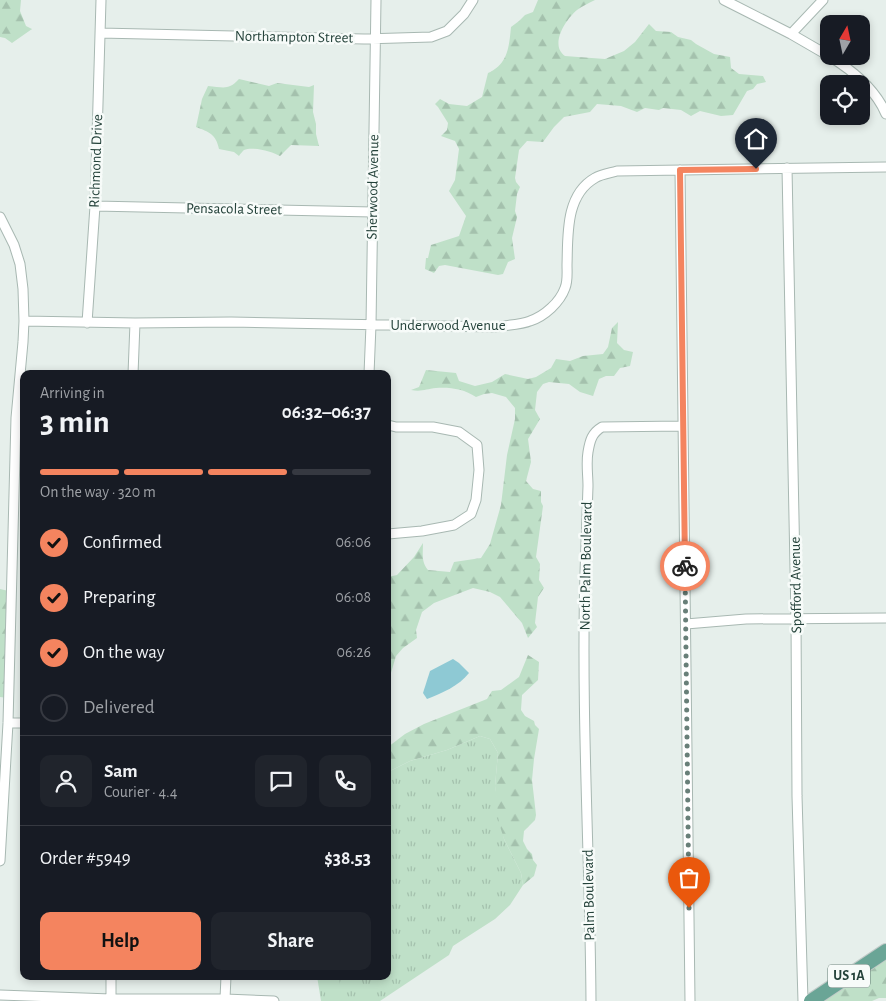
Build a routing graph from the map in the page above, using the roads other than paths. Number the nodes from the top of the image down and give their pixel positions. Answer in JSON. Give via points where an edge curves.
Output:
{"nodes":[{"id":1,"x":102,"y":0,"type":"edge"},
{"id":2,"x":376,"y":0,"type":"edge"},
{"id":3,"x":473,"y":0,"type":"edge"},
{"id":4,"x":724,"y":0,"type":"edge"},
{"id":5,"x":823,"y":0,"type":"edge"},
{"id":6,"x":100,"y":33,"type":"junction"},
{"id":7,"x":791,"y":34,"type":"junction"},
{"id":8,"x":376,"y":38,"type":"junction"},
{"id":9,"x":820,"y":51,"type":"edge"},
{"id":10,"x":842,"y":65,"type":"edge"},
{"id":11,"x":886,"y":114,"type":"edge"},
{"id":12,"x":886,"y":166,"type":"edge"},
{"id":13,"x":787,"y":168,"type":"junction"},
{"id":14,"x":680,"y":170,"type":"junction"},
{"id":15,"x":95,"y":206,"type":"junction"},
{"id":16,"x":373,"y":212,"type":"junction"},
{"id":17,"x":0,"y":217,"type":"edge"},
{"id":18,"x":24,"y":321,"type":"junction"},
{"id":19,"x":87,"y":323,"type":"junction"},
{"id":20,"x":135,"y":323,"type":"junction"},
{"id":21,"x":372,"y":325,"type":"junction"},
{"id":22,"x":20,"y":370,"type":"edge"},
{"id":23,"x":133,"y":370,"type":"edge"},
{"id":24,"x":369,"y":370,"type":"edge"},
{"id":25,"x":20,"y":375,"type":"edge"},
{"id":26,"x":391,"y":426,"type":"edge"},
{"id":27,"x":682,"y":426,"type":"junction"},
{"id":28,"x":391,"y":534,"type":"edge"},
{"id":29,"x":796,"y":618,"type":"junction"},
{"id":30,"x":886,"y":618,"type":"edge"},
{"id":31,"x":686,"y":624,"type":"junction"},
{"id":32,"x":8,"y":723,"type":"junction"},
{"id":33,"x":20,"y":724,"type":"edge"},
{"id":34,"x":586,"y":790,"type":"joint"},
{"id":35,"x":1,"y":808,"type":"edge"},
{"id":36,"x":0,"y":861,"type":"edge"},
{"id":37,"x":886,"y":951,"type":"edge"},
{"id":38,"x":112,"y":980,"type":"edge"},
{"id":39,"x":226,"y":980,"type":"edge"},
{"id":40,"x":0,"y":995,"type":"edge"},
{"id":41,"x":111,"y":1000,"type":"edge"},
{"id":42,"x":225,"y":1000,"type":"junction"},
{"id":43,"x":274,"y":1001,"type":"edge"},
{"id":44,"x":591,"y":1001,"type":"edge"},
{"id":45,"x":690,"y":1001,"type":"edge"},
{"id":46,"x":803,"y":1001,"type":"edge"},
{"id":47,"x":811,"y":1001,"type":"edge"}],
"edges":[{"from":1,"to":6,"type":"street","name":"Richmond Drive"},
{"from":2,"to":8,"type":"street","name":"Sherwood Avenue"},
{"from":3,"to":8,"type":"street","name":"Northampton Street","via":[[447,31],[432,37]]},
{"from":4,"to":7,"type":"street"},
{"from":5,"to":7,"type":"street"},
{"from":6,"to":8,"type":"street","name":"Northampton Street"},
{"from":6,"to":15,"type":"street","name":"Richmond Drive"},
{"from":7,"to":9,"type":"street"},
{"from":8,"to":16,"type":"street","name":"Sherwood Avenue"},
{"from":10,"to":11,"type":"street","via":[[859,76]]},
{"from":12,"to":13,"type":"street","name":"Underwood Avenue"},
{"from":13,"to":14,"type":"street","name":"Underwood Avenue"},
{"from":13,"to":29,"type":"street","name":"Spofford Avenue"},
{"from":14,"to":21,"type":"street","name":"Underwood Avenue","via":[[617,171],[596,177],[584,186],[576,197],[568,229],[566,286],[559,300],[530,322],[496,327]]},
{"from":14,"to":27,"type":"street"},
{"from":15,"to":16,"type":"street","name":"Pensacola Street"},
{"from":15,"to":19,"type":"street","name":"Richmond Drive"},
{"from":16,"to":21,"type":"street","name":"Sherwood Avenue"},
{"from":17,"to":18,"type":"street","via":[[20,264]]},
{"from":18,"to":19,"type":"street","name":"Underwood Avenue"},
{"from":18,"to":22,"type":"street"},
{"from":19,"to":20,"type":"street","name":"Underwood Avenue"},
{"from":20,"to":21,"type":"street","name":"Underwood Avenue"},
{"from":20,"to":23,"type":"street"},
{"from":21,"to":24,"type":"street","name":"Sherwood Avenue"},
{"from":25,"to":32,"type":"street","via":[[16,418]]},
{"from":26,"to":28,"type":"street","via":[[433,427],[460,432],[477,445],[479,470],[471,514],[454,525]]},
{"from":27,"to":31,"type":"street"},
{"from":27,"to":34,"type":"street","name":"North Palm Boulevard","via":[[602,427],[591,441],[584,614]]},
{"from":29,"to":30,"type":"street"},
{"from":29,"to":31,"type":"street"},
{"from":29,"to":46,"type":"street","name":"Spofford Avenue"},
{"from":31,"to":45,"type":"street"},
{"from":32,"to":33,"type":"street"},
{"from":32,"to":35,"type":"street"},
{"from":34,"to":44,"type":"street","name":"Palm Boulevard"},
{"from":35,"to":36,"type":"street"},
{"from":37,"to":47,"type":"main road","number":"US 1A"},
{"from":38,"to":41,"type":"street"},
{"from":39,"to":42,"type":"street"},
{"from":40,"to":41,"type":"street"},
{"from":41,"to":42,"type":"street"},
{"from":42,"to":43,"type":"street"}]}
